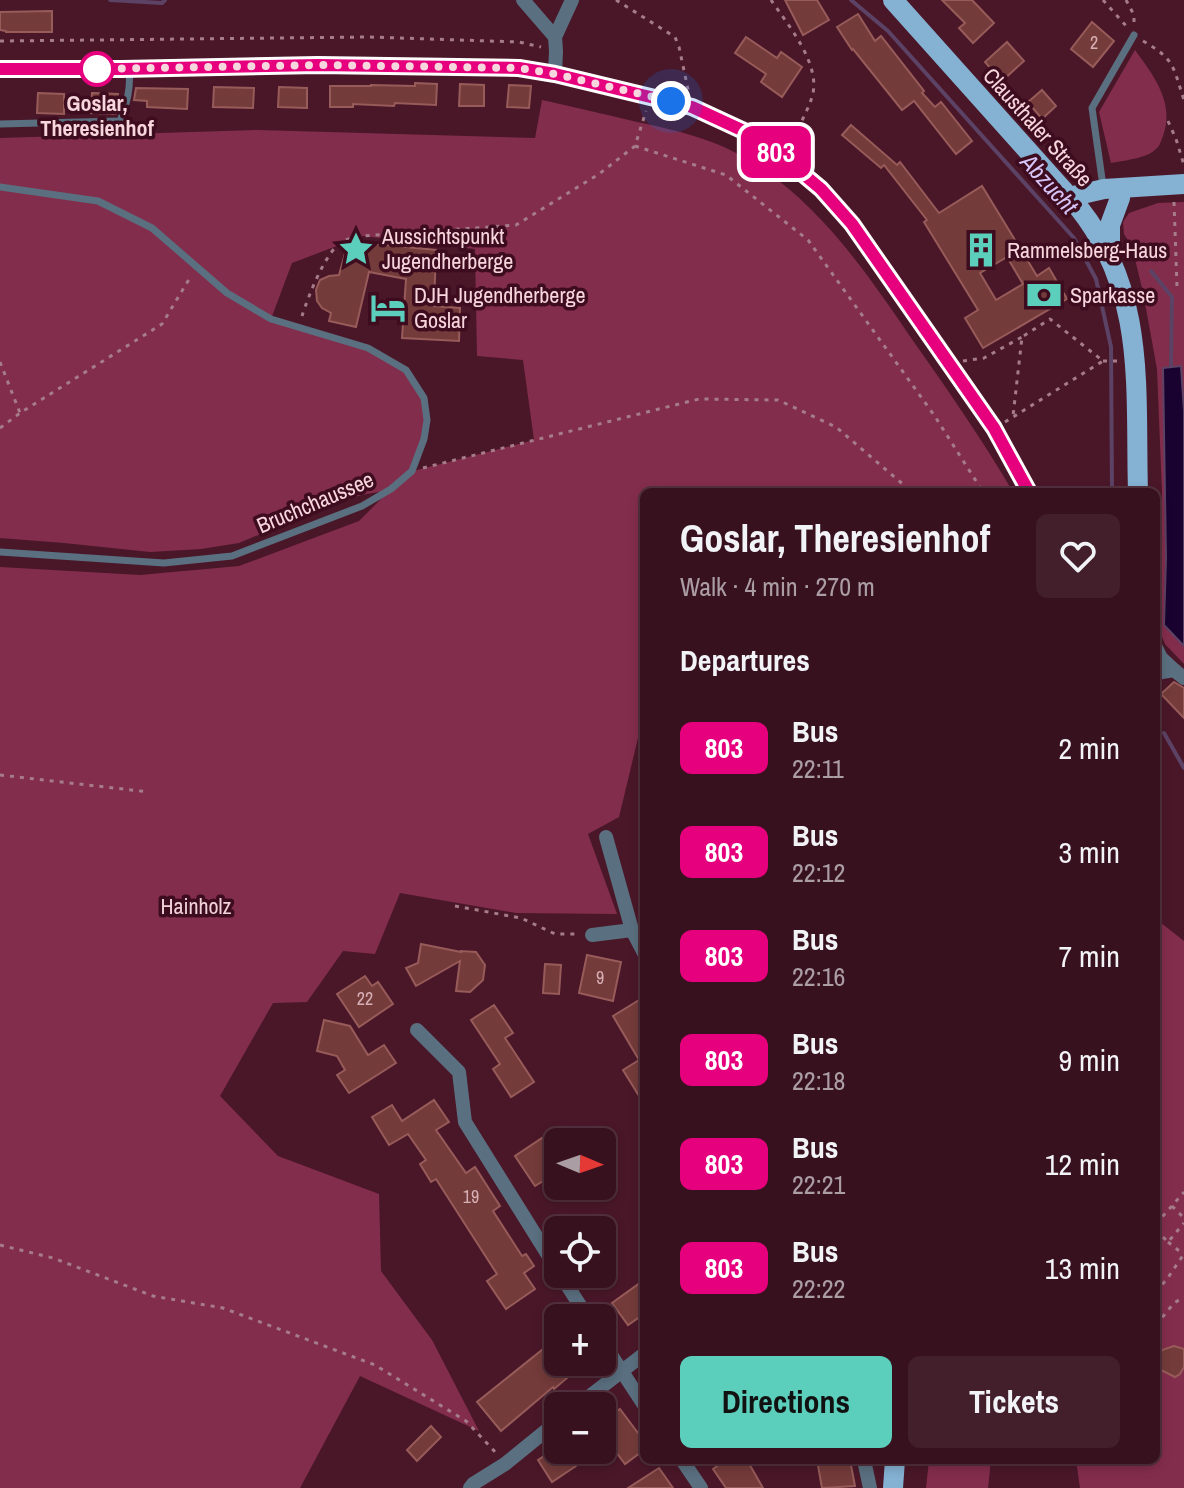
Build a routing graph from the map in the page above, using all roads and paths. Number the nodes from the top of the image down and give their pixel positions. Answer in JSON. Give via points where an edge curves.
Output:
{"nodes":[{"id":1,"x":523,"y":0,"type":"edge"},
{"id":2,"x":572,"y":0,"type":"edge"},
{"id":3,"x":616,"y":0,"type":"edge"},
{"id":4,"x":771,"y":0,"type":"edge"},
{"id":5,"x":893,"y":0,"type":"edge"},
{"id":6,"x":1103,"y":0,"type":"edge"},
{"id":7,"x":1126,"y":0,"type":"edge"},
{"id":8,"x":1134,"y":35,"type":"junction"},
{"id":9,"x":0,"y":41,"type":"edge"},
{"id":10,"x":556,"y":44,"type":"junction"},
{"id":11,"x":0,"y":69,"type":"edge"},
{"id":12,"x":129,"y":69,"type":"junction"},
{"id":13,"x":555,"y":74,"type":"junction"},
{"id":14,"x":650,"y":96,"type":"junction"},
{"id":15,"x":1184,"y":100,"type":"edge"},
{"id":16,"x":692,"y":107,"type":"junction"},
{"id":17,"x":1168,"y":121,"type":"dead end"},
{"id":18,"x":0,"y":124,"type":"edge"},
{"id":19,"x":635,"y":146,"type":"junction"},
{"id":20,"x":784,"y":158,"type":"junction"},
{"id":21,"x":1184,"y":165,"type":"edge"},
{"id":22,"x":1179,"y":185,"type":"edge"},
{"id":23,"x":0,"y":187,"type":"edge"},
{"id":24,"x":1112,"y":194,"type":"junction"},
{"id":25,"x":1074,"y":203,"type":"junction"},
{"id":26,"x":1110,"y":256,"type":"junction"},
{"id":27,"x":197,"y":266,"type":"junction"},
{"id":28,"x":1177,"y":287,"type":"dead end"},
{"id":29,"x":299,"y":327,"type":"junction"},
{"id":30,"x":1022,"y":337,"type":"junction"},
{"id":31,"x":1103,"y":361,"type":"junction"},
{"id":32,"x":1116,"y":361,"type":"dead end"},
{"id":33,"x":0,"y":362,"type":"edge"},
{"id":34,"x":950,"y":363,"type":"junction"},
{"id":35,"x":20,"y":413,"type":"junction"},
{"id":36,"x":1013,"y":416,"type":"junction"},
{"id":37,"x":0,"y":428,"type":"edge"},
{"id":38,"x":994,"y":428,"type":"junction"},
{"id":39,"x":412,"y":471,"type":"junction"},
{"id":40,"x":907,"y":488,"type":"edge"},
{"id":41,"x":980,"y":488,"type":"edge"},
{"id":42,"x":1027,"y":488,"type":"edge"},
{"id":43,"x":1138,"y":488,"type":"edge"},
{"id":44,"x":0,"y":552,"type":"edge"},
{"id":45,"x":1160,"y":656,"type":"edge"},
{"id":46,"x":1179,"y":674,"type":"edge"},
{"id":47,"x":0,"y":775,"type":"edge"},
{"id":48,"x":149,"y":792,"type":"dead end"},
{"id":49,"x":606,"y":837,"type":"dead end"},
{"id":50,"x":455,"y":906,"type":"dead end"},
{"id":51,"x":632,"y":930,"type":"junction"},
{"id":52,"x":592,"y":935,"type":"joint"},
{"id":53,"x":640,"y":945,"type":"edge"},
{"id":54,"x":417,"y":1030,"type":"dead end"},
{"id":55,"x":1184,"y":1192,"type":"edge"},
{"id":56,"x":1172,"y":1206,"type":"junction"},
{"id":57,"x":1184,"y":1221,"type":"edge"},
{"id":58,"x":1160,"y":1222,"type":"edge"},
{"id":59,"x":1160,"y":1232,"type":"edge"},
{"id":60,"x":1168,"y":1242,"type":"junction"},
{"id":61,"x":0,"y":1245,"type":"edge"},
{"id":62,"x":544,"y":1248,"type":"edge"},
{"id":63,"x":1184,"y":1254,"type":"edge"},
{"id":64,"x":1160,"y":1287,"type":"edge"},
{"id":65,"x":1184,"y":1297,"type":"edge"},
{"id":66,"x":1160,"y":1320,"type":"edge"},
{"id":67,"x":640,"y":1357,"type":"edge"},
{"id":68,"x":616,"y":1363,"type":"edge"},
{"id":69,"x":621,"y":1371,"type":"junction"},
{"id":70,"x":595,"y":1392,"type":"edge"},
{"id":71,"x":640,"y":1399,"type":"edge"},
{"id":72,"x":544,"y":1432,"type":"edge"},
{"id":73,"x":505,"y":1464,"type":"junction"},
{"id":74,"x":685,"y":1464,"type":"edge"},
{"id":75,"x":865,"y":1464,"type":"edge"},
{"id":76,"x":895,"y":1464,"type":"edge"},
{"id":77,"x":470,"y":1488,"type":"edge"},
{"id":78,"x":701,"y":1488,"type":"edge"},
{"id":79,"x":870,"y":1488,"type":"edge"},
{"id":80,"x":893,"y":1488,"type":"edge"}],
"edges":[{"from":1,"to":10,"type":"street"},
{"from":2,"to":10,"type":"street"},
{"from":3,"to":16,"type":"path","via":[[675,37]]},
{"from":4,"to":20,"type":"path","via":[[806,51],[813,85]]},
{"from":5,"to":25,"type":"main road","name":"Clausthaler Straße"},
{"from":6,"to":8,"type":"path"},
{"from":7,"to":8,"type":"path","via":[[1134,15]]},
{"from":8,"to":15,"type":"path","via":[[1162,51]]},
{"from":8,"to":24,"type":"lane","via":[[1092,108]]},
{"from":9,"to":10,"type":"path","via":[[370,37]]},
{"from":10,"to":13,"type":"street"},
{"from":11,"to":12,"type":"street"},
{"from":12,"to":13,"type":"street","via":[[318,65],[519,68]]},
{"from":12,"to":18,"type":"lane","via":[[131,85],[120,121]]},
{"from":13,"to":14,"type":"street"},
{"from":14,"to":16,"type":"street"},
{"from":14,"to":19,"type":"path"},
{"from":16,"to":20,"type":"street","via":[[746,132]]},
{"from":17,"to":21,"type":"path"},
{"from":19,"to":29,"type":"path","via":[[516,225],[341,242],[308,294]]},
{"from":19,"to":41,"type":"path","via":[[726,175],[808,240]]},
{"from":20,"to":34,"type":"street","via":[[852,224]]},
{"from":22,"to":24,"type":"main road"},
{"from":22,"to":28,"type":"path"},
{"from":23,"to":27,"type":"lane","via":[[98,201],[152,228]]},
{"from":24,"to":25,"type":"main road"},
{"from":24,"to":26,"type":"main road"},
{"from":25,"to":26,"type":"main road","name":"Clausthaler Straße"},
{"from":26,"to":43,"type":"main road","name":"Clausthaler Straße","via":[[1133,338]]},
{"from":27,"to":29,"type":"lane","via":[[227,293],[271,319]]},
{"from":27,"to":35,"type":"path","via":[[162,324]]},
{"from":29,"to":39,"type":"lane","via":[[368,348],[406,370],[424,398],[427,420]]},
{"from":30,"to":31,"type":"path","via":[[1050,319]]},
{"from":30,"to":34,"type":"path","via":[[984,358]]},
{"from":30,"to":36,"type":"path"},
{"from":31,"to":32,"type":"path"},
{"from":31,"to":36,"type":"path"},
{"from":33,"to":35,"type":"path"},
{"from":34,"to":38,"type":"street"},
{"from":35,"to":37,"type":"path"},
{"from":36,"to":38,"type":"path"},
{"from":38,"to":42,"type":"street"},
{"from":39,"to":40,"type":"path","via":[[699,399],[778,400],[836,427]]},
{"from":39,"to":44,"type":"lane","name":"Bruchchaussee","via":[[362,506],[232,556],[164,563]]},
{"from":45,"to":46,"type":"street"},
{"from":47,"to":48,"type":"path"},
{"from":49,"to":51,"type":"street"},
{"from":50,"to":52,"type":"path","via":[[521,918],[555,934]]},
{"from":51,"to":52,"type":"street"},
{"from":51,"to":53,"type":"street"},
{"from":54,"to":62,"type":"street","via":[[459,1072],[465,1122]]},
{"from":55,"to":56,"type":"path"},
{"from":56,"to":57,"type":"path"},
{"from":56,"to":58,"type":"path"},
{"from":57,"to":60,"type":"path"},
{"from":59,"to":60,"type":"path"},
{"from":60,"to":63,"type":"path"},
{"from":61,"to":73,"type":"path","via":[[53,1258],[153,1296],[223,1308],[375,1365],[466,1421]]},
{"from":63,"to":64,"type":"path"},
{"from":65,"to":66,"type":"path"},
{"from":67,"to":69,"type":"street"},
{"from":68,"to":69,"type":"street"},
{"from":69,"to":70,"type":"street"},
{"from":69,"to":71,"type":"street"},
{"from":72,"to":73,"type":"street"},
{"from":73,"to":77,"type":"street"},
{"from":74,"to":78,"type":"street"},
{"from":75,"to":79,"type":"street"},
{"from":76,"to":80,"type":"main road"}]}
